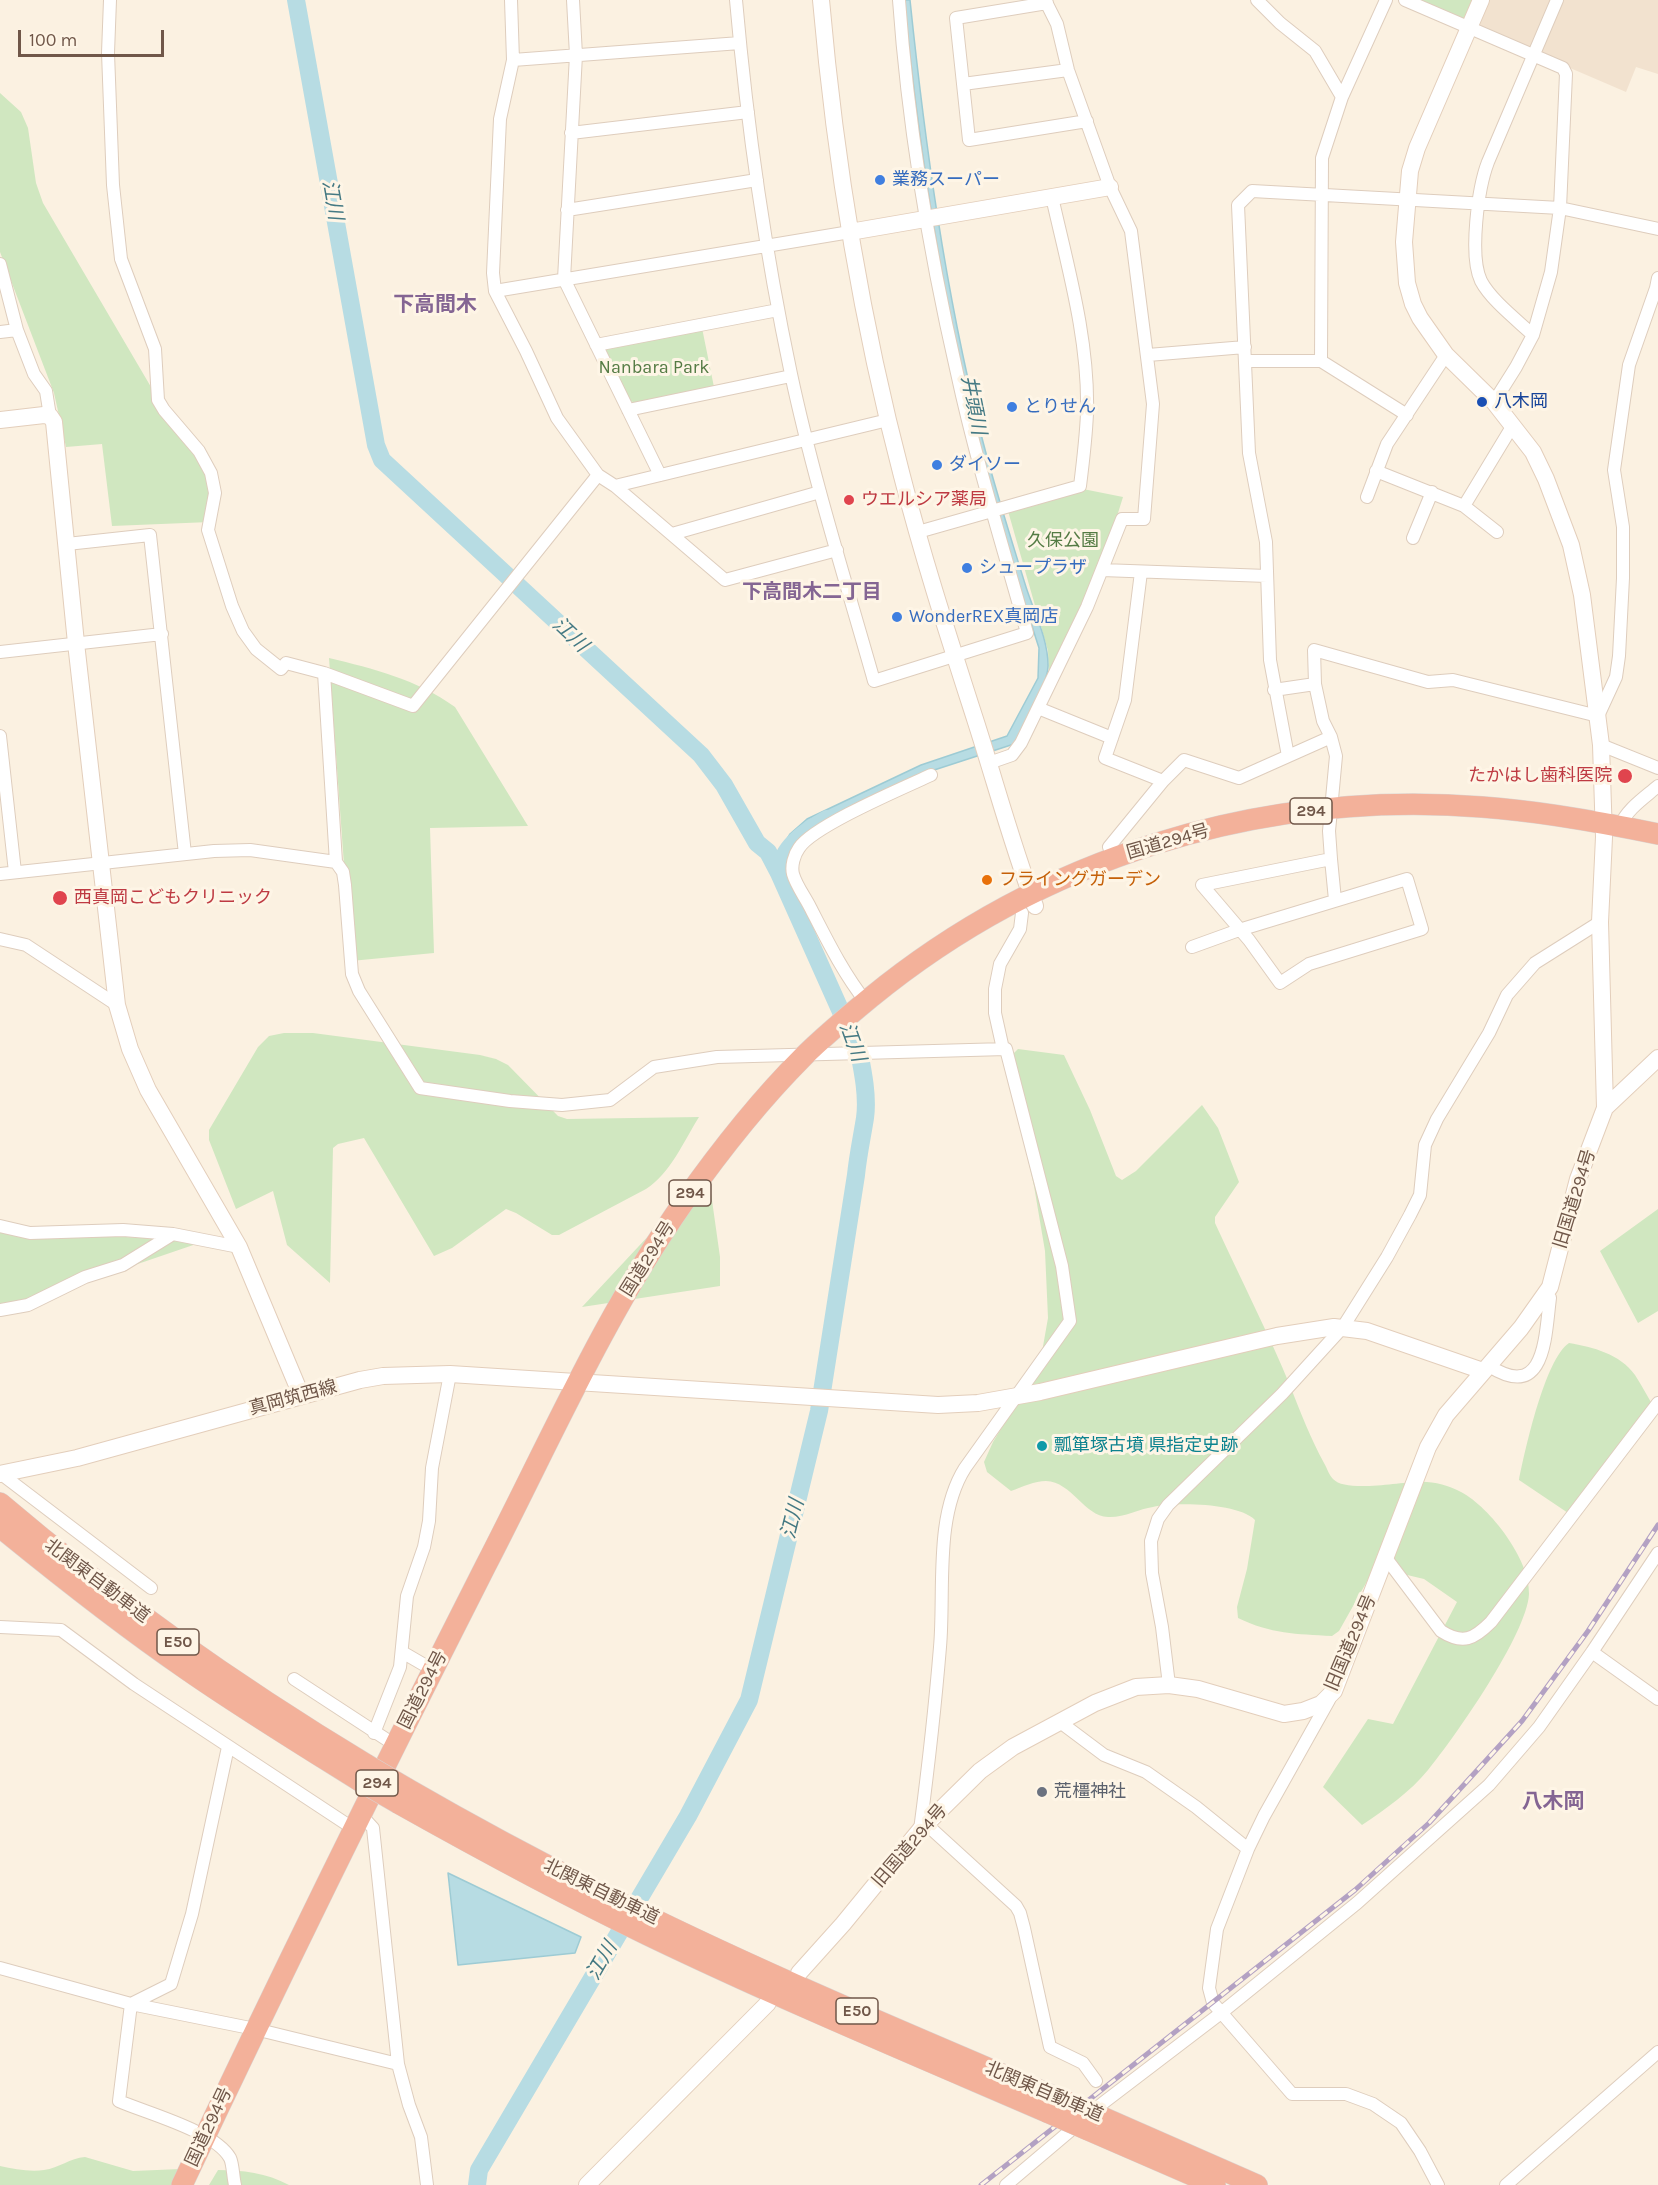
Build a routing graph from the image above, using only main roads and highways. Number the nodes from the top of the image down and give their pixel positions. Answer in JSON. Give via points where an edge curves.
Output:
{"nodes":[{"id":1,"x":1331,"y":814,"type":"junction"},
{"id":2,"x":1609,"y":829,"type":"junction"},
{"id":3,"x":1658,"y":834,"type":"edge"},
{"id":4,"x":1658,"y":847,"type":"edge"},
{"id":5,"x":1029,"y":904,"type":"junction"},
{"id":6,"x":585,"y":1384,"type":"junction"},
{"id":7,"x":0,"y":1503,"type":"edge"},
{"id":8,"x":0,"y":1527,"type":"edge"},
{"id":9,"x":363,"y":1773,"type":"junction"},
{"id":10,"x":361,"y":1822,"type":"junction"},
{"id":11,"x":1094,"y":2123,"type":"junction"},
{"id":12,"x":210,"y":2140,"type":"junction"},
{"id":13,"x":182,"y":2185,"type":"edge"},
{"id":14,"x":196,"y":2185,"type":"edge"},
{"id":15,"x":1215,"y":2185,"type":"edge"},
{"id":16,"x":1257,"y":2185,"type":"edge"}],
"edges":[{"from":1,"to":2,"type":"highway","name":"国道294号","number":"294","via":[[1428,805],[1477,806],[1526,811]]},
{"from":1,"to":5,"type":"highway","name":"国道294号","number":"294","via":[[1179,850]]},
{"from":1,"to":5,"type":"highway","name":"国道294号","number":"294","via":[[1227,825],[1154,843],[1113,857]]},
{"from":2,"to":3,"type":"highway","name":"国道294号","number":"294"},
{"from":2,"to":4,"type":"highway","name":"国道294号","number":"294"},
{"from":5,"to":6,"type":"highway","name":"国道294号","number":"294","via":[[947,941],[864,1008],[842,1040],[813,1055],[693,1209]]},
{"from":6,"to":10,"type":"highway","name":"国道294号","number":"294"},
{"from":6,"to":10,"type":"highway","name":"国道294号","number":"294","via":[[433,1670]]},
{"from":7,"to":9,"type":"highway","name":"北関東自動車道","number":"E50","via":[[50,1546],[191,1652],[309,1730]]},
{"from":8,"to":9,"type":"highway","name":"北関東自動車道","number":"E50","via":[[183,1667],[238,1704]]},
{"from":9,"to":11,"type":"highway","name":"北関東自動車道","number":"E50","bridge":true,"via":[[402,1796],[500,1841],[599,1901],[652,1927],[812,1992]]},
{"from":10,"to":12,"type":"highway","name":"国道294号","number":"294"},
{"from":11,"to":15,"type":"highway","name":"北関東自動車道","number":"E50"},
{"from":11,"to":16,"type":"highway","name":"北関東自動車道","number":"E50"},
{"from":12,"to":13,"type":"highway","name":"国道294号","number":"294"},
{"from":12,"to":14,"type":"highway","name":"国道294号","number":"294"}]}
